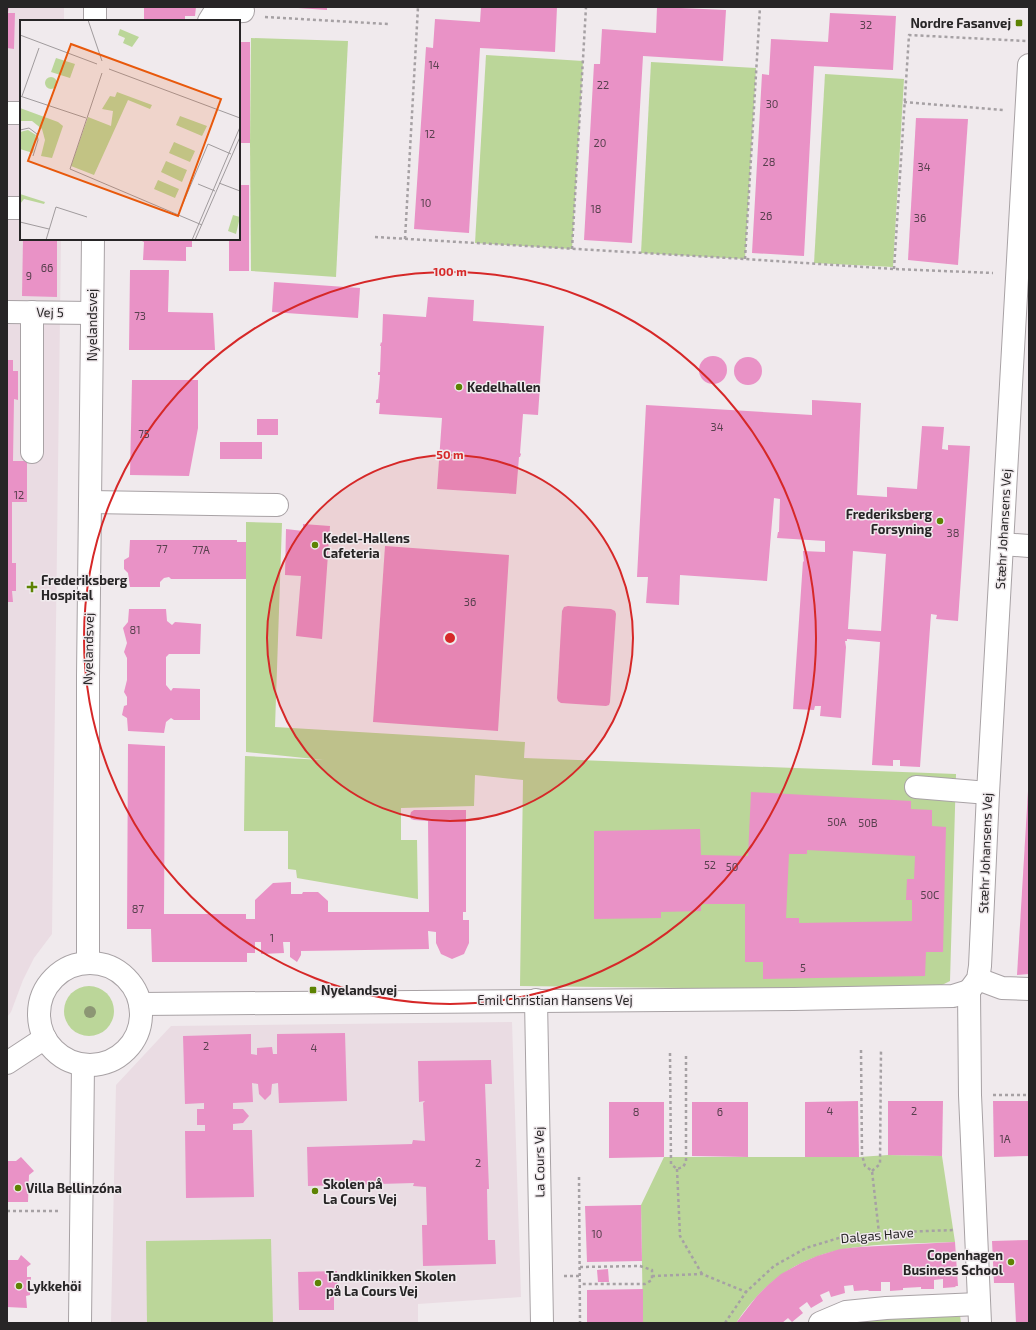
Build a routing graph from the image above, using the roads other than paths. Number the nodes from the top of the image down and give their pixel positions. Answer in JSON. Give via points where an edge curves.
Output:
{"nodes":[{"id":1,"x":95,"y":7,"type":"edge"},
{"id":2,"x":243,"y":11,"type":"dead end"},
{"id":3,"x":94,"y":20,"type":"edge"},
{"id":4,"x":210,"y":20,"type":"edge"},
{"id":5,"x":1029,"y":65,"type":"edge"},
{"id":6,"x":7,"y":112,"type":"edge"},
{"id":7,"x":20,"y":113,"type":"edge"},
{"id":8,"x":7,"y":208,"type":"edge"},
{"id":9,"x":20,"y":208,"type":"edge"},
{"id":10,"x":93,"y":240,"type":"edge"},
{"id":11,"x":7,"y":312,"type":"edge"},
{"id":12,"x":32,"y":312,"type":"junction"},
{"id":13,"x":92,"y":312,"type":"junction"},
{"id":14,"x":32,"y":452,"type":"dead end"},
{"id":15,"x":90,"y":502,"type":"junction"},
{"id":16,"x":277,"y":505,"type":"dead end"},
{"id":17,"x":1002,"y":544,"type":"junction"},
{"id":18,"x":1029,"y":546,"type":"edge"},
{"id":19,"x":916,"y":787,"type":"dead end"},
{"id":20,"x":988,"y":793,"type":"junction"},
{"id":21,"x":88,"y":963,"type":"junction"},
{"id":22,"x":974,"y":985,"type":"junction"},
{"id":23,"x":1029,"y":989,"type":"edge"},
{"id":24,"x":536,"y":1000,"type":"junction"},
{"id":25,"x":140,"y":1004,"type":"junction"},
{"id":26,"x":44,"y":1038,"type":"junction"},
{"id":27,"x":7,"y":1063,"type":"edge"},
{"id":28,"x":83,"y":1065,"type":"junction"},
{"id":29,"x":979,"y":1313,"type":"edge"},
{"id":30,"x":80,"y":1323,"type":"edge"},
{"id":31,"x":542,"y":1323,"type":"edge"},
{"id":32,"x":820,"y":1323,"type":"edge"}],
"edges":[{"from":1,"to":3,"type":"street"},
{"from":2,"to":4,"type":"street","via":[[214,13]]},
{"from":5,"to":17,"type":"street","name":"Stæhr Johansens Vej"},
{"from":6,"to":7,"type":"street"},
{"from":8,"to":9,"type":"street"},
{"from":10,"to":13,"type":"street","name":"Nyelandsvej"},
{"from":11,"to":12,"type":"street","name":"Vej 5"},
{"from":12,"to":13,"type":"street","name":"Vej 5"},
{"from":12,"to":14,"type":"street"},
{"from":13,"to":15,"type":"street","name":"Nyelandsvej"},
{"from":15,"to":16,"type":"street"},
{"from":15,"to":21,"type":"street","name":"Nyelandsvej"},
{"from":17,"to":18,"type":"street"},
{"from":17,"to":20,"type":"street","name":"Stæhr Johansens Vej"},
{"from":19,"to":20,"type":"street"},
{"from":20,"to":22,"type":"street","name":"Stæhr Johansens Vej","via":[[981,958]]},
{"from":21,"to":25,"type":"street","via":[[106,966],[122,974],[134,987]]},
{"from":21,"to":26,"type":"street","via":[[72,966],[61,972],[45,989],[39,1005]]},
{"from":22,"to":23,"type":"street"},
{"from":22,"to":24,"type":"street","name":"Emil Christian Hansens Vej","via":[[953,996]]},
{"from":22,"to":29,"type":"street","via":[[970,1095]]},
{"from":24,"to":25,"type":"street","name":"Emil Christian Hansens Vej"},
{"from":24,"to":31,"type":"street","name":"La Cours Vej"},
{"from":25,"to":28,"type":"street","via":[[141,1018],[137,1034],[120,1056],[105,1063]]},
{"from":26,"to":27,"type":"street"},
{"from":26,"to":28,"type":"street","via":[[55,1052],[71,1062]]},
{"from":28,"to":30,"type":"street"},
{"from":29,"to":32,"type":"street","via":[[886,1308],[846,1312]]}]}
